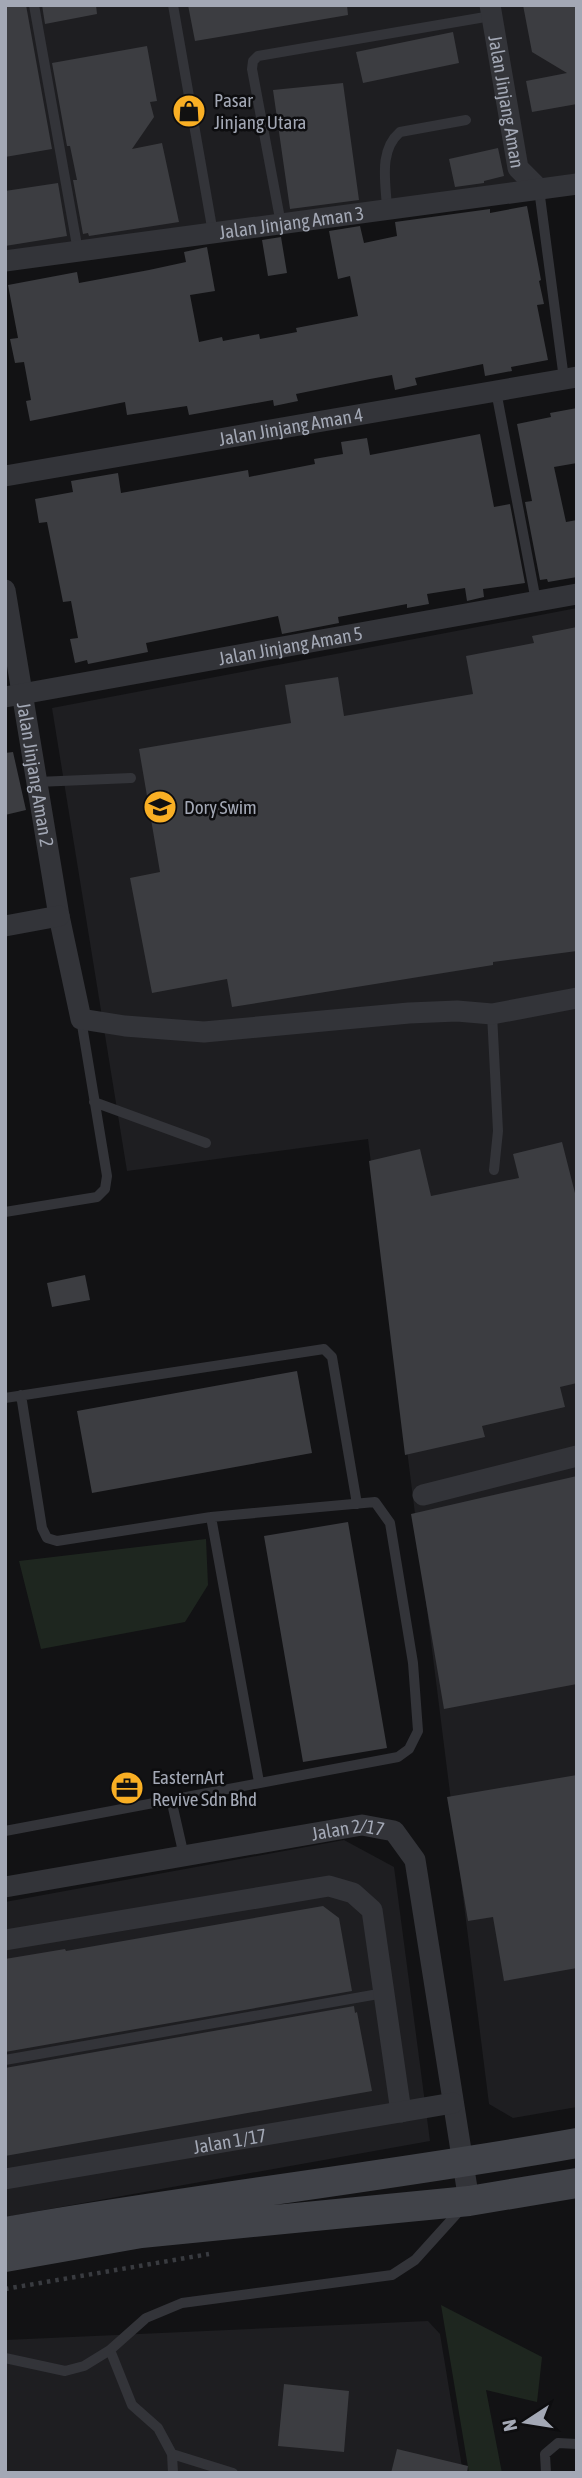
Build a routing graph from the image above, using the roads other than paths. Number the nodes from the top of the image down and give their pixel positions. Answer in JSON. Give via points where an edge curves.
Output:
{"nodes":[{"id":1,"x":34,"y":5,"type":"edge"},
{"id":2,"x":173,"y":5,"type":"edge"},
{"id":3,"x":491,"y":11,"type":"edge"},
{"id":4,"x":466,"y":120,"type":"dead end"},
{"id":5,"x":577,"y":184,"type":"edge"},
{"id":6,"x":540,"y":189,"type":"junction"},
{"id":7,"x":387,"y":209,"type":"junction"},
{"id":8,"x":281,"y":224,"type":"junction"},
{"id":9,"x":213,"y":233,"type":"junction"},
{"id":10,"x":78,"y":251,"type":"junction"},
{"id":11,"x":5,"y":261,"type":"edge"},
{"id":12,"x":570,"y":378,"type":"edge"},
{"id":13,"x":496,"y":391,"type":"junction"},
{"id":14,"x":5,"y":476,"type":"edge"},
{"id":15,"x":5,"y":590,"type":"edge"},
{"id":16,"x":577,"y":594,"type":"edge"},
{"id":17,"x":536,"y":601,"type":"junction"},
{"id":18,"x":14,"y":695,"type":"edge"},
{"id":19,"x":131,"y":778,"type":"dead end"},
{"id":20,"x":37,"y":782,"type":"junction"},
{"id":21,"x":59,"y":916,"type":"junction"},
{"id":22,"x":5,"y":926,"type":"edge"},
{"id":23,"x":577,"y":998,"type":"edge"},
{"id":24,"x":492,"y":1014,"type":"junction"},
{"id":25,"x":81,"y":1019,"type":"junction"},
{"id":26,"x":94,"y":1102,"type":"junction"},
{"id":27,"x":206,"y":1143,"type":"dead end"},
{"id":28,"x":494,"y":1170,"type":"dead end"},
{"id":29,"x":5,"y":1212,"type":"edge"},
{"id":30,"x":22,"y":1395,"type":"junction"},
{"id":31,"x":5,"y":1398,"type":"edge"},
{"id":32,"x":577,"y":1456,"type":"edge"},
{"id":33,"x":423,"y":1495,"type":"dead end"},
{"id":34,"x":357,"y":1504,"type":"junction"},
{"id":35,"x":211,"y":1517,"type":"junction"},
{"id":36,"x":259,"y":1782,"type":"junction"},
{"id":37,"x":171,"y":1799,"type":"junction"},
{"id":38,"x":5,"y":1831,"type":"edge"},
{"id":39,"x":184,"y":1856,"type":"junction"},
{"id":40,"x":5,"y":1887,"type":"edge"},
{"id":41,"x":5,"y":1940,"type":"edge"},
{"id":42,"x":384,"y":1993,"type":"junction"},
{"id":43,"x":5,"y":2060,"type":"edge"},
{"id":44,"x":453,"y":2103,"type":"junction"},
{"id":45,"x":401,"y":2112,"type":"junction"},
{"id":46,"x":577,"y":2143,"type":"edge"},
{"id":47,"x":462,"y":2164,"type":"junction"},
{"id":48,"x":5,"y":2179,"type":"edge"},
{"id":49,"x":577,"y":2182,"type":"edge"},
{"id":50,"x":469,"y":2201,"type":"junction"},
{"id":51,"x":5,"y":2232,"type":"edge"},
{"id":52,"x":5,"y":2257,"type":"edge"},
{"id":53,"x":110,"y":2350,"type":"junction"},
{"id":54,"x":5,"y":2358,"type":"edge"},
{"id":55,"x":577,"y":2444,"type":"edge"},
{"id":56,"x":172,"y":2454,"type":"junction"},
{"id":57,"x":173,"y":2473,"type":"edge"},
{"id":58,"x":233,"y":2473,"type":"edge"},
{"id":59,"x":545,"y":2473,"type":"edge"}],
"edges":[{"from":1,"to":10,"type":"lane"},
{"from":2,"to":9,"type":"lane"},
{"from":3,"to":6,"type":"street","name":"Jalan Jinjang Aman","via":[[519,168]]},
{"from":3,"to":8,"type":"lane","via":[[258,56],[253,61]]},
{"from":4,"to":7,"type":"lane","via":[[400,132],[392,139],[386,152]]},
{"from":5,"to":6,"type":"street","name":"Jalan Jinjang Aman 3"},
{"from":6,"to":7,"type":"street","name":"Jalan Jinjang Aman 3"},
{"from":6,"to":12,"type":"lane"},
{"from":7,"to":8,"type":"street","name":"Jalan Jinjang Aman 3"},
{"from":8,"to":9,"type":"street","name":"Jalan Jinjang Aman 3"},
{"from":9,"to":10,"type":"street","name":"Jalan Jinjang Aman 3"},
{"from":10,"to":11,"type":"street","name":"Jalan Jinjang Aman 3"},
{"from":12,"to":13,"type":"street","name":"Jalan Jinjang Aman 4"},
{"from":13,"to":14,"type":"street","name":"Jalan Jinjang Aman 4"},
{"from":13,"to":17,"type":"lane"},
{"from":15,"to":18,"type":"street","name":"Jalan Jinjang Aman 2"},
{"from":16,"to":17,"type":"street","name":"Jalan Jinjang Aman 5"},
{"from":17,"to":18,"type":"street","name":"Jalan Jinjang Aman 5"},
{"from":18,"to":20,"type":"street","name":"Jalan Jinjang Aman 2"},
{"from":19,"to":20,"type":"lane"},
{"from":20,"to":21,"type":"street","name":"Jalan Jinjang Aman 2"},
{"from":21,"to":22,"type":"street"},
{"from":21,"to":25,"type":"street","name":"Jalan Jinjang Aman 2"},
{"from":23,"to":24,"type":"street"},
{"from":24,"to":25,"type":"street","via":[[409,1013],[204,1032]]},
{"from":24,"to":28,"type":"lane","via":[[498,1131]]},
{"from":25,"to":26,"type":"lane"},
{"from":26,"to":27,"type":"lane"},
{"from":26,"to":29,"type":"lane","via":[[107,1176],[105,1189],[97,1196]]},
{"from":30,"to":31,"type":"lane"},
{"from":30,"to":34,"type":"lane","via":[[324,1349],[332,1357]]},
{"from":30,"to":35,"type":"lane","via":[[47,1538],[57,1541]]},
{"from":32,"to":33,"type":"street"},
{"from":34,"to":35,"type":"lane"},
{"from":34,"to":36,"type":"lane","via":[[375,1502],[390,1523],[413,1663],[418,1731],[409,1749],[398,1757]]},
{"from":35,"to":36,"type":"lane"},
{"from":36,"to":37,"type":"lane"},
{"from":37,"to":38,"type":"lane"},
{"from":37,"to":39,"type":"lane"},
{"from":39,"to":40,"type":"street","name":"Jalan 2/17"},
{"from":39,"to":44,"type":"street","name":"Jalan 2/17","via":[[362,1825],[394,1831],[415,1860]]},
{"from":41,"to":42,"type":"street","via":[[330,1886],[353,1893],[372,1910]]},
{"from":42,"to":43,"type":"lane"},
{"from":42,"to":45,"type":"street"},
{"from":44,"to":45,"type":"street","name":"Jalan 1/17"},
{"from":44,"to":47,"type":"street","name":"Jalan 2/17"},
{"from":45,"to":48,"type":"street","name":"Jalan 1/17"},
{"from":46,"to":47,"type":"street"},
{"from":47,"to":50,"type":"street","name":"Jalan 2/17"},
{"from":47,"to":51,"type":"street","via":[[135,2209]]},
{"from":49,"to":50,"type":"street"},
{"from":50,"to":52,"type":"street","via":[[141,2233]]},
{"from":50,"to":53,"type":"lane","via":[[415,2260],[392,2275],[182,2303],[146,2318]]},
{"from":53,"to":54,"type":"lane","via":[[84,2366],[65,2371]]},
{"from":53,"to":56,"type":"lane","via":[[132,2405],[158,2428]]},
{"from":55,"to":59,"type":"lane","via":[[558,2443],[545,2454]]},
{"from":56,"to":57,"type":"lane"},
{"from":56,"to":58,"type":"lane"}]}
